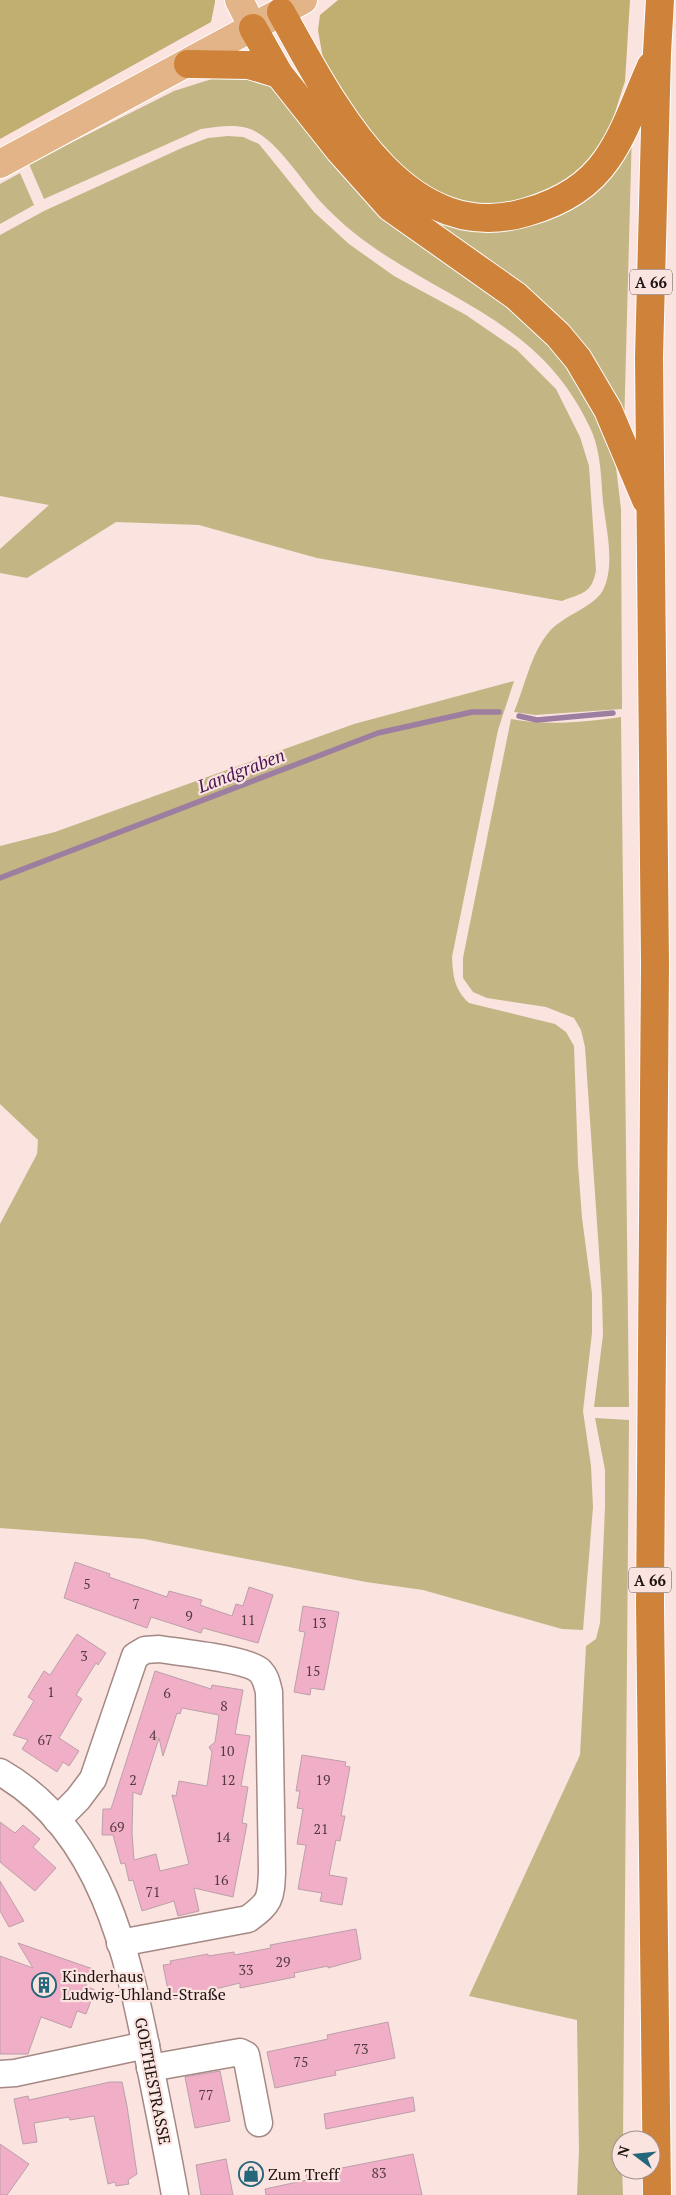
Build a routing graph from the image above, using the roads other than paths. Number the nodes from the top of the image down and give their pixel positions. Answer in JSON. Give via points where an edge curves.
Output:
{"nodes":[{"id":1,"x":239,"y":0,"type":"edge"},
{"id":2,"x":660,"y":0,"type":"edge"},
{"id":3,"x":286,"y":4,"type":"edge"},
{"id":4,"x":253,"y":28,"type":"junction"},
{"id":5,"x":657,"y":53,"type":"junction"},
{"id":6,"x":188,"y":64,"type":"junction"},
{"id":7,"x":279,"y":74,"type":"junction"},
{"id":8,"x":0,"y":164,"type":"edge"},
{"id":9,"x":650,"y":511,"type":"junction"},
{"id":10,"x":0,"y":1772,"type":"edge"},
{"id":11,"x":57,"y":1820,"type":"junction"},
{"id":12,"x":120,"y":1943,"type":"junction"},
{"id":13,"x":148,"y":2056,"type":"junction"},
{"id":14,"x":0,"y":2074,"type":"edge"},
{"id":15,"x":259,"y":2123,"type":"dead end"},
{"id":16,"x":175,"y":2195,"type":"edge"},
{"id":17,"x":657,"y":2195,"type":"edge"}],
"edges":[{"from":1,"to":4,"type":"main road"},
{"from":2,"to":5,"type":"highway","number":"A 66"},
{"from":3,"to":4,"type":"main road"},
{"from":3,"to":5,"type":"highway","via":[[345,122],[387,172],[427,202],[486,218],[514,216],[541,208],[589,181],[615,148]]},
{"from":4,"to":6,"type":"main road"},
{"from":4,"to":7,"type":"highway"},
{"from":5,"to":9,"type":"highway","number":"A 66","via":[[649,358]]},
{"from":6,"to":7,"type":"highway","via":[[249,65]]},
{"from":6,"to":8,"type":"main road"},
{"from":7,"to":9,"type":"highway","via":[[340,152],[390,207],[516,296],[558,335],[596,387]]},
{"from":9,"to":17,"type":"highway","number":"A 66","via":[[655,965],[650,1604]]},
{"from":10,"to":11,"type":"street","name":"GOETHESTRASSE","via":[[32,1794]]},
{"from":11,"to":12,"type":"street","name":"GOETHESTRASSE","via":[[95,1876]]},
{"from":11,"to":12,"type":"street","via":[[93,1780],[135,1656],[145,1650],[159,1649],[245,1663],[259,1669],[266,1677],[269,1692],[272,1872],[271,1892],[264,1908],[248,1919]]},
{"from":12,"to":13,"type":"street","name":"GOETHESTRASSE","via":[[136,1995]]},
{"from":13,"to":14,"type":"street"},
{"from":13,"to":15,"type":"street","via":[[240,2052],[246,2055]]},
{"from":13,"to":16,"type":"street","name":"GOETHESTRASSE"}]}
